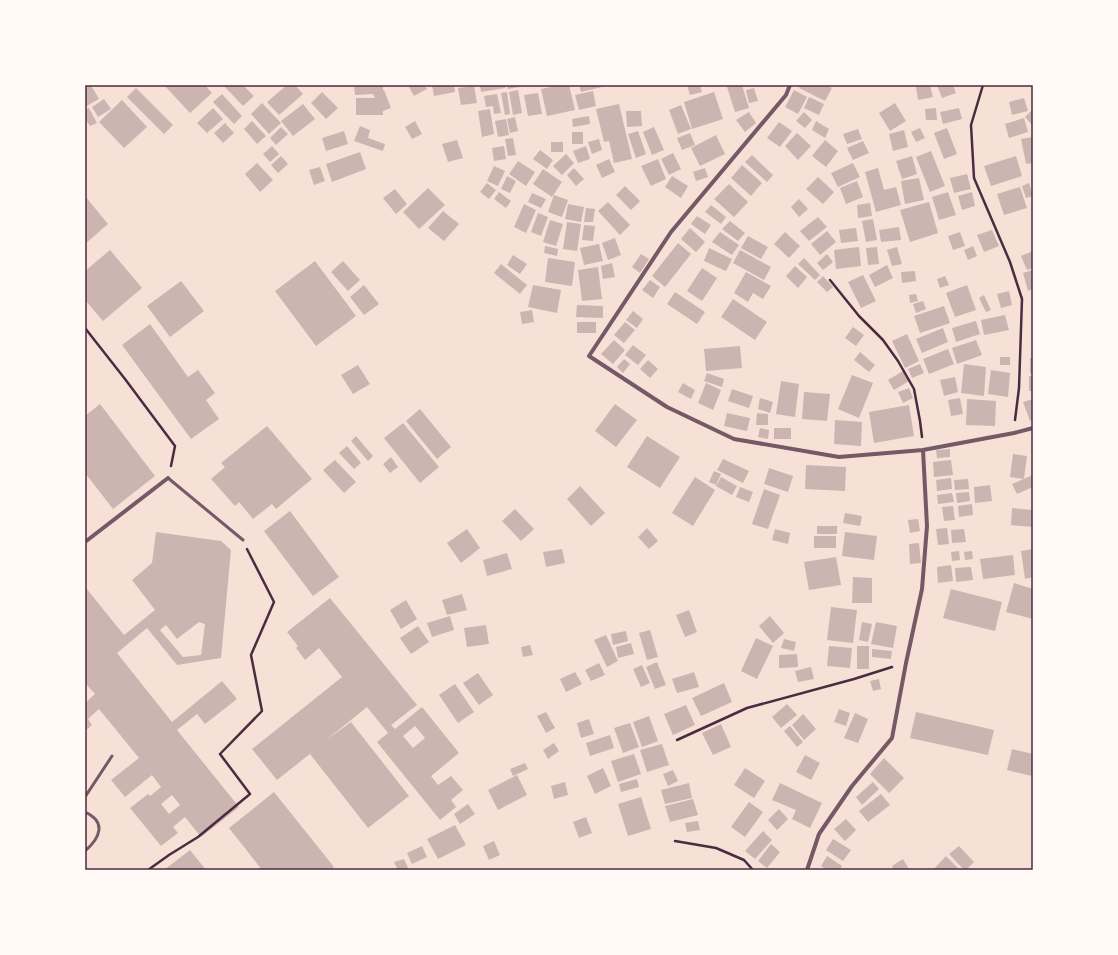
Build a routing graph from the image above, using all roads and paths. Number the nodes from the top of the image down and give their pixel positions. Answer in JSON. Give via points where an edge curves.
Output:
{"nodes":[{"id":1,"x":790,"y":85,"type":"edge"},
{"id":2,"x":983,"y":85,"type":"edge"},
{"id":3,"x":830,"y":280,"type":"dead end"},
{"id":4,"x":85,"y":328,"type":"edge"},
{"id":5,"x":1033,"y":428,"type":"edge"},
{"id":6,"x":1014,"y":433,"type":"junction"},
{"id":7,"x":923,"y":450,"type":"junction"},
{"id":8,"x":168,"y":478,"type":"junction"},
{"id":9,"x":243,"y":540,"type":"joint"},
{"id":10,"x":85,"y":542,"type":"edge"},
{"id":11,"x":906,"y":663,"type":"junction"},
{"id":12,"x":677,"y":740,"type":"dead end"},
{"id":13,"x":112,"y":756,"type":"dead end"},
{"id":14,"x":85,"y":797,"type":"edge"},
{"id":15,"x":85,"y":812,"type":"edge"},
{"id":16,"x":675,"y":841,"type":"dead end"},
{"id":17,"x":85,"y":851,"type":"edge"},
{"id":18,"x":148,"y":870,"type":"edge"},
{"id":19,"x":753,"y":870,"type":"edge"},
{"id":20,"x":807,"y":870,"type":"edge"}],
"edges":[{"from":1,"to":7,"type":"street","via":[[786,95],[671,232],[589,356],[667,407],[734,439],[839,457]]},
{"from":2,"to":6,"type":"path","via":[[972,125],[974,178],[1010,262],[1022,299],[1019,388]]},
{"from":3,"to":7,"type":"path","via":[[859,316],[883,340],[914,389]]},
{"from":4,"to":8,"type":"path","via":[[175,446]]},
{"from":5,"to":6,"type":"street"},
{"from":6,"to":7,"type":"street"},
{"from":7,"to":11,"type":"street","via":[[927,526],[922,589]]},
{"from":8,"to":9,"type":"lane"},
{"from":8,"to":10,"type":"street"},
{"from":9,"to":18,"type":"path","via":[[274,602],[251,655],[262,711],[220,754],[250,794],[198,837]]},
{"from":11,"to":12,"type":"path","via":[[747,708]]},
{"from":11,"to":20,"type":"street","via":[[892,738],[852,786],[819,834]]},
{"from":13,"to":14,"type":"lane"},
{"from":15,"to":17,"type":"lane","via":[[93,815],[98,822],[99,833],[93,844]]},
{"from":16,"to":19,"type":"path","via":[[716,848],[744,860]]}]}
